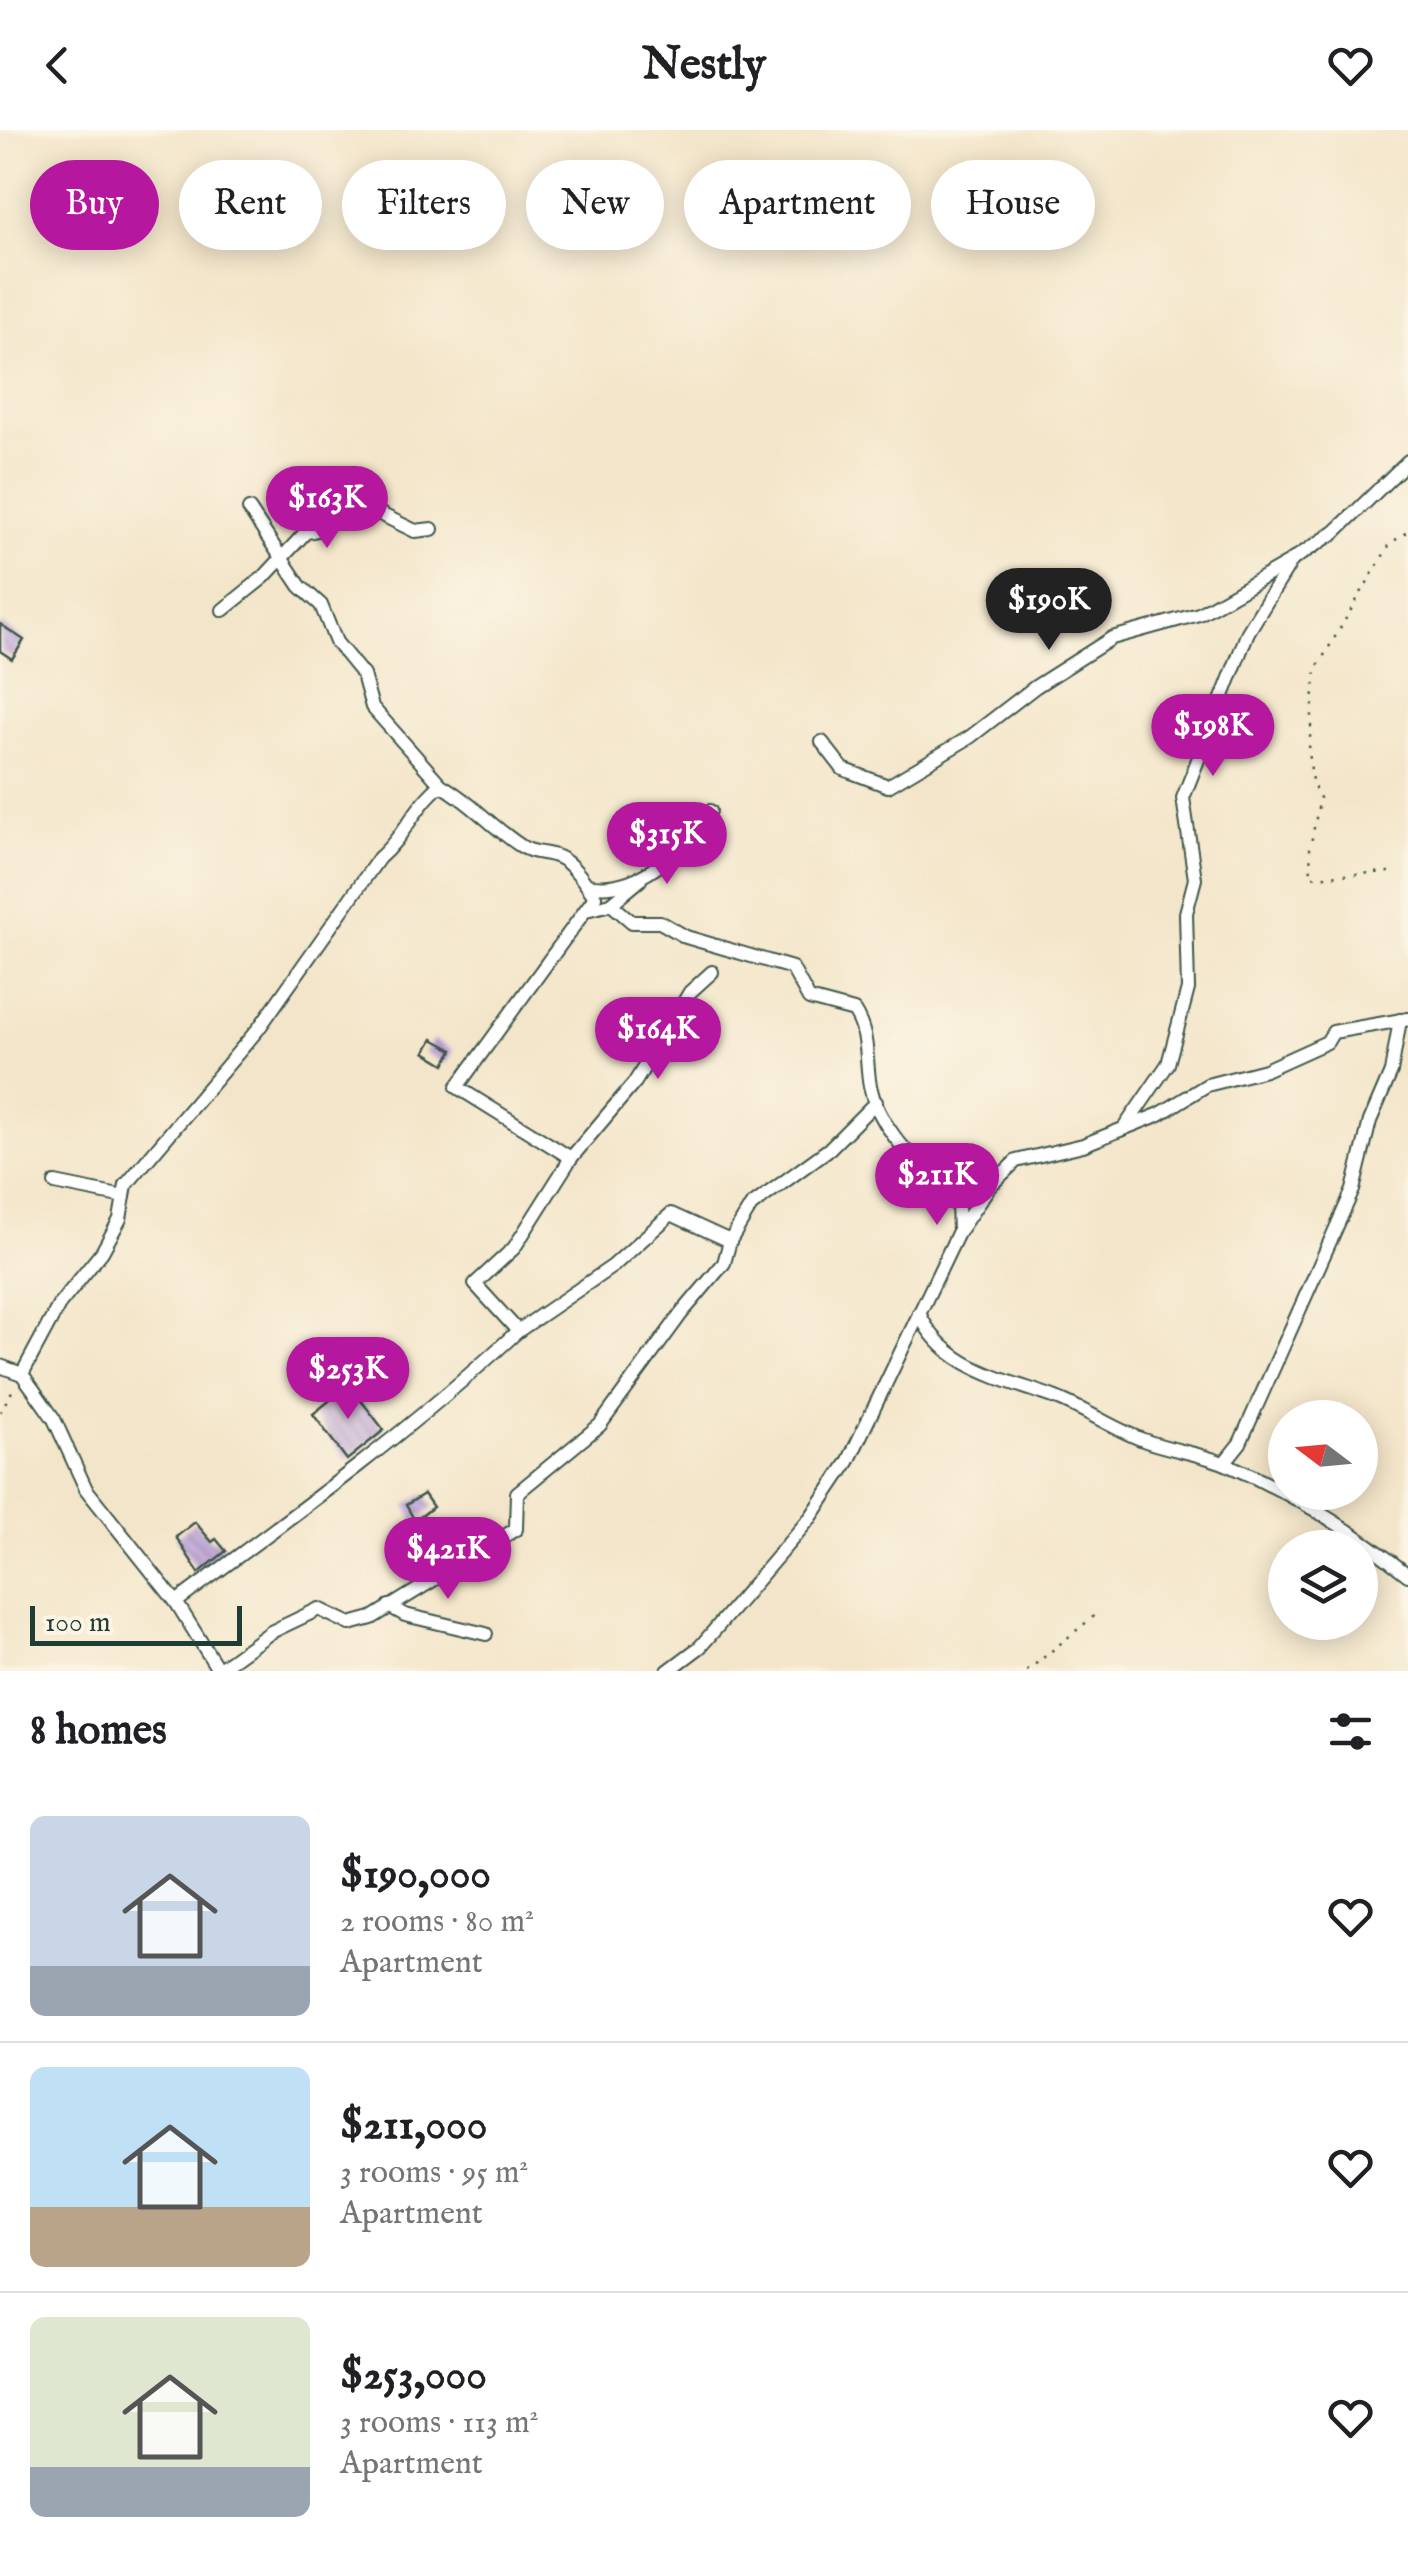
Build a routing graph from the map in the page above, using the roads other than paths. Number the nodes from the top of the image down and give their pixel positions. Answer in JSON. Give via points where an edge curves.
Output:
{"nodes":[{"id":1,"x":1408,"y":461,"type":"edge"},
{"id":2,"x":249,"y":509,"type":"dead end"},
{"id":3,"x":432,"y":530,"type":"dead end"},
{"id":4,"x":280,"y":559,"type":"junction"},
{"id":5,"x":1292,"y":560,"type":"junction"},
{"id":6,"x":223,"y":610,"type":"dead end"},
{"id":7,"x":822,"y":742,"type":"dead end"},
{"id":8,"x":441,"y":785,"type":"junction"},
{"id":9,"x":710,"y":811,"type":"dead end"},
{"id":10,"x":642,"y":878,"type":"junction"},
{"id":11,"x":587,"y":885,"type":"junction"},
{"id":12,"x":611,"y":904,"type":"junction"},
{"id":13,"x":580,"y":914,"type":"junction"},
{"id":14,"x":712,"y":972,"type":"dead end"},
{"id":15,"x":1404,"y":1019,"type":"edge"},
{"id":16,"x":876,"y":1102,"type":"junction"},
{"id":17,"x":1124,"y":1128,"type":"junction"},
{"id":18,"x":571,"y":1158,"type":"junction"},
{"id":19,"x":54,"y":1184,"type":"dead end"},
{"id":20,"x":124,"y":1196,"type":"junction"},
{"id":21,"x":959,"y":1231,"type":"junction"},
{"id":22,"x":730,"y":1241,"type":"junction"},
{"id":23,"x":919,"y":1313,"type":"junction"},
{"id":24,"x":518,"y":1332,"type":"junction"},
{"id":25,"x":0,"y":1366,"type":"edge"},
{"id":26,"x":22,"y":1374,"type":"junction"},
{"id":27,"x":1224,"y":1463,"type":"junction"},
{"id":28,"x":1408,"y":1575,"type":"edge"},
{"id":29,"x":176,"y":1602,"type":"junction"},
{"id":30,"x":390,"y":1606,"type":"junction"},
{"id":31,"x":486,"y":1634,"type":"dead end"},
{"id":32,"x":218,"y":1671,"type":"edge"},
{"id":33,"x":668,"y":1671,"type":"edge"}],
"edges":[{"from":1,"to":5,"type":"street","via":[[1335,532]]},
{"from":2,"to":4,"type":"street"},
{"from":3,"to":4,"type":"street","via":[[415,531],[358,504],[323,530],[306,532]]},
{"from":4,"to":6,"type":"street"},
{"from":4,"to":8,"type":"street","via":[[321,605],[336,642],[363,675],[372,707]]},
{"from":5,"to":7,"type":"street","via":[[1199,614],[1112,638],[888,786],[843,769]]},
{"from":5,"to":17,"type":"street","via":[[1248,632],[1183,798],[1194,880],[1186,913],[1188,988],[1168,1064]]},
{"from":8,"to":11,"type":"street","via":[[525,849],[562,858]]},
{"from":8,"to":20,"type":"street","via":[[379,858],[259,1028],[126,1185]]},
{"from":9,"to":10,"type":"street"},
{"from":10,"to":11,"type":"street"},
{"from":10,"to":12,"type":"street"},
{"from":11,"to":13,"type":"street","via":[[595,897]]},
{"from":12,"to":13,"type":"street"},
{"from":12,"to":16,"type":"street","via":[[632,922],[660,922],[686,937],[792,968],[810,999],[854,1011],[865,1028]]},
{"from":13,"to":18,"type":"street","via":[[457,1088]]},
{"from":14,"to":18,"type":"street","via":[[690,992],[635,1082]]},
{"from":15,"to":17,"type":"street","via":[[1333,1032],[1327,1042],[1264,1070],[1207,1085]]},
{"from":15,"to":27,"type":"street","via":[[1353,1190],[1240,1443]]},
{"from":16,"to":21,"type":"street","via":[[888,1132],[958,1204]]},
{"from":16,"to":22,"type":"street","via":[[830,1149],[751,1206]]},
{"from":17,"to":21,"type":"street","via":[[1016,1161]]},
{"from":18,"to":24,"type":"street","via":[[514,1248],[474,1284]]},
{"from":19,"to":20,"type":"street"},
{"from":20,"to":26,"type":"street","via":[[102,1252],[59,1305]]},
{"from":21,"to":23,"type":"street"},
{"from":22,"to":24,"type":"street","via":[[671,1214],[613,1266]]},
{"from":22,"to":30,"type":"street","via":[[724,1263],[600,1424],[517,1494],[516,1529]]},
{"from":23,"to":27,"type":"street","via":[[926,1330],[970,1369],[1058,1399],[1144,1440]]},
{"from":23,"to":33,"type":"street","via":[[848,1462],[811,1517],[700,1646]]},
{"from":24,"to":29,"type":"street","via":[[312,1502]]},
{"from":25,"to":26,"type":"street"},
{"from":26,"to":29,"type":"street","via":[[54,1420],[86,1489]]},
{"from":27,"to":28,"type":"street","via":[[1346,1527]]},
{"from":29,"to":32,"type":"street"},
{"from":30,"to":31,"type":"street"},
{"from":30,"to":32,"type":"street","via":[[356,1624],[325,1610],[304,1614]]}]}
